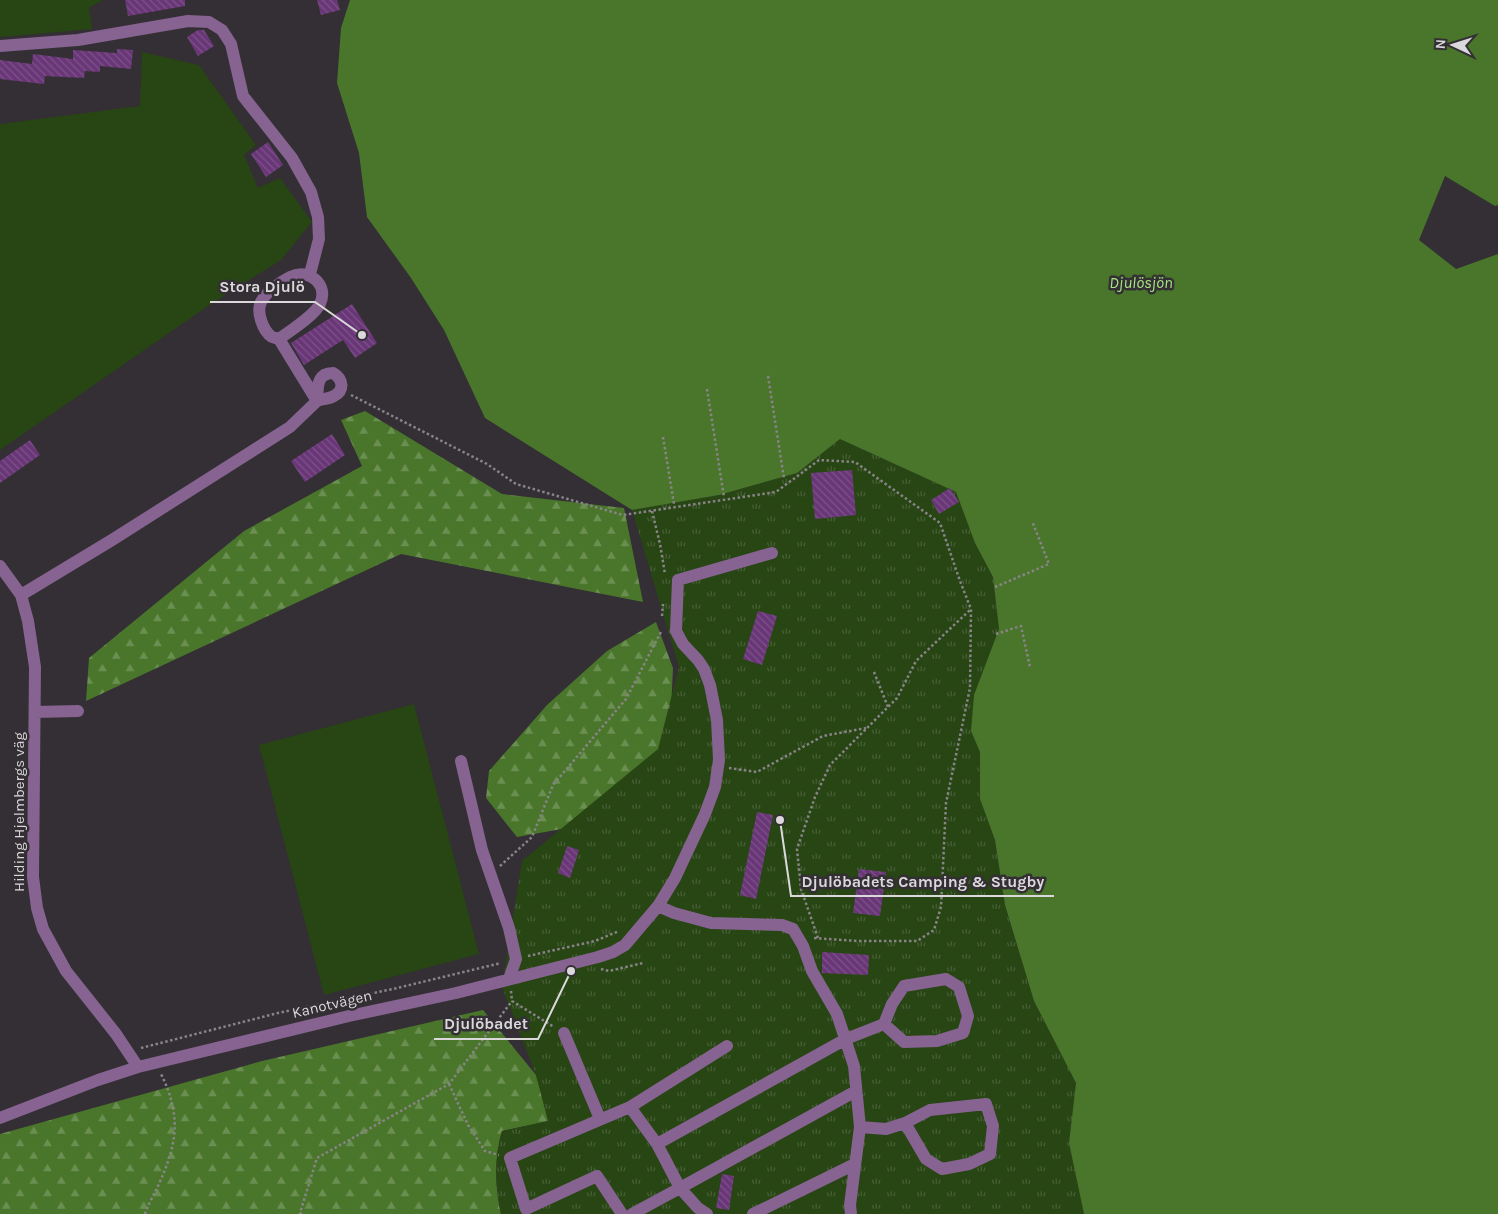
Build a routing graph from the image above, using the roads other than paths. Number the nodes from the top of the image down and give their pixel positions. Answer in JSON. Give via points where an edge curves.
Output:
{"nodes":[{"id":1,"x":0,"y":46,"type":"edge"},
{"id":2,"x":310,"y":274,"type":"junction"},
{"id":3,"x":279,"y":338,"type":"junction"},
{"id":4,"x":317,"y":401,"type":"junction"},
{"id":5,"x":772,"y":553,"type":"dead end"},
{"id":6,"x":0,"y":566,"type":"edge"},
{"id":7,"x":20,"y":595,"type":"junction"},
{"id":8,"x":78,"y":711,"type":"dead end"},
{"id":9,"x":36,"y":712,"type":"junction"},
{"id":10,"x":461,"y":761,"type":"dead end"},
{"id":11,"x":658,"y":906,"type":"junction"},
{"id":12,"x":509,"y":979,"type":"junction"},
{"id":13,"x":884,"y":1024,"type":"junction"},
{"id":14,"x":564,"y":1033,"type":"road end"},
{"id":15,"x":846,"y":1040,"type":"junction"},
{"id":16,"x":727,"y":1046,"type":"dead end"},
{"id":17,"x":138,"y":1067,"type":"junction"},
{"id":18,"x":856,"y":1092,"type":"junction"},
{"id":19,"x":630,"y":1108,"type":"junction"},
{"id":20,"x":0,"y":1118,"type":"edge"},
{"id":21,"x":600,"y":1119,"type":"junction"},
{"id":22,"x":906,"y":1123,"type":"junction"},
{"id":23,"x":860,"y":1127,"type":"junction"},
{"id":24,"x":657,"y":1144,"type":"junction"},
{"id":25,"x":855,"y":1164,"type":"junction"},
{"id":26,"x":680,"y":1188,"type":"junction"},
{"id":27,"x":622,"y":1214,"type":"edge"},
{"id":28,"x":632,"y":1214,"type":"edge"},
{"id":29,"x":707,"y":1214,"type":"edge"},
{"id":30,"x":754,"y":1214,"type":"edge"},
{"id":31,"x":851,"y":1214,"type":"edge"}],
"edges":[{"from":1,"to":2,"type":"street","via":[[78,40],[188,21],[209,22],[222,30],[231,44],[242,96],[292,158],[311,192],[318,217],[319,239]]},
{"from":2,"to":3,"type":"street","via":[[322,291],[321,303],[312,314]]},
{"from":2,"to":3,"type":"street","via":[[289,277],[270,290],[261,302],[259,310],[263,326],[272,337]]},
{"from":3,"to":4,"type":"street"},
{"from":4,"to":4,"type":"street","via":[[341,390],[341,379],[337,375],[324,374],[319,379]]},
{"from":4,"to":7,"type":"street","via":[[290,427]]},
{"from":5,"to":11,"type":"street","name":"Kanotvägen","via":[[678,580],[676,631],[708,677],[717,720],[718,767],[706,814]]},
{"from":6,"to":7,"type":"street","name":"Hilding Hjelmbergs väg"},
{"from":7,"to":9,"type":"street","name":"Hilding Hjelmbergs väg","via":[[28,621]]},
{"from":8,"to":9,"type":"street"},
{"from":9,"to":17,"type":"street","name":"Hilding Hjelmbergs väg","via":[[33,877],[43,929],[66,971]]},
{"from":10,"to":12,"type":"street","via":[[482,850],[516,959]]},
{"from":11,"to":12,"type":"street","name":"Kanotvägen","via":[[625,945],[613,952]]},
{"from":11,"to":15,"type":"street","via":[[710,923],[782,925],[793,929],[837,1014]]},
{"from":12,"to":17,"type":"street","name":"Kanotvägen"},
{"from":13,"to":13,"type":"street","via":[[904,1042],[937,1041],[963,1033],[968,1016],[959,987],[946,979],[904,986]]},
{"from":13,"to":15,"type":"street"},
{"from":14,"to":21,"type":"street"},
{"from":15,"to":18,"type":"street","via":[[854,1066]]},
{"from":15,"to":24,"type":"street"},
{"from":16,"to":19,"type":"street"},
{"from":17,"to":20,"type":"street","name":"Kanotvägen"},
{"from":18,"to":23,"type":"street"},
{"from":18,"to":26,"type":"street"},
{"from":19,"to":21,"type":"street"},
{"from":19,"to":24,"type":"street"},
{"from":21,"to":27,"type":"street","via":[[510,1158],[526,1210],[597,1176]]},
{"from":22,"to":22,"type":"street","via":[[930,1110],[986,1104],[993,1126],[990,1154],[969,1164],[942,1169],[926,1159]]},
{"from":22,"to":23,"type":"street","via":[[886,1129]]},
{"from":23,"to":25,"type":"street"},
{"from":24,"to":26,"type":"street"},
{"from":25,"to":30,"type":"street"},
{"from":25,"to":31,"type":"street"},
{"from":26,"to":28,"type":"street"},
{"from":26,"to":29,"type":"street"}]}
